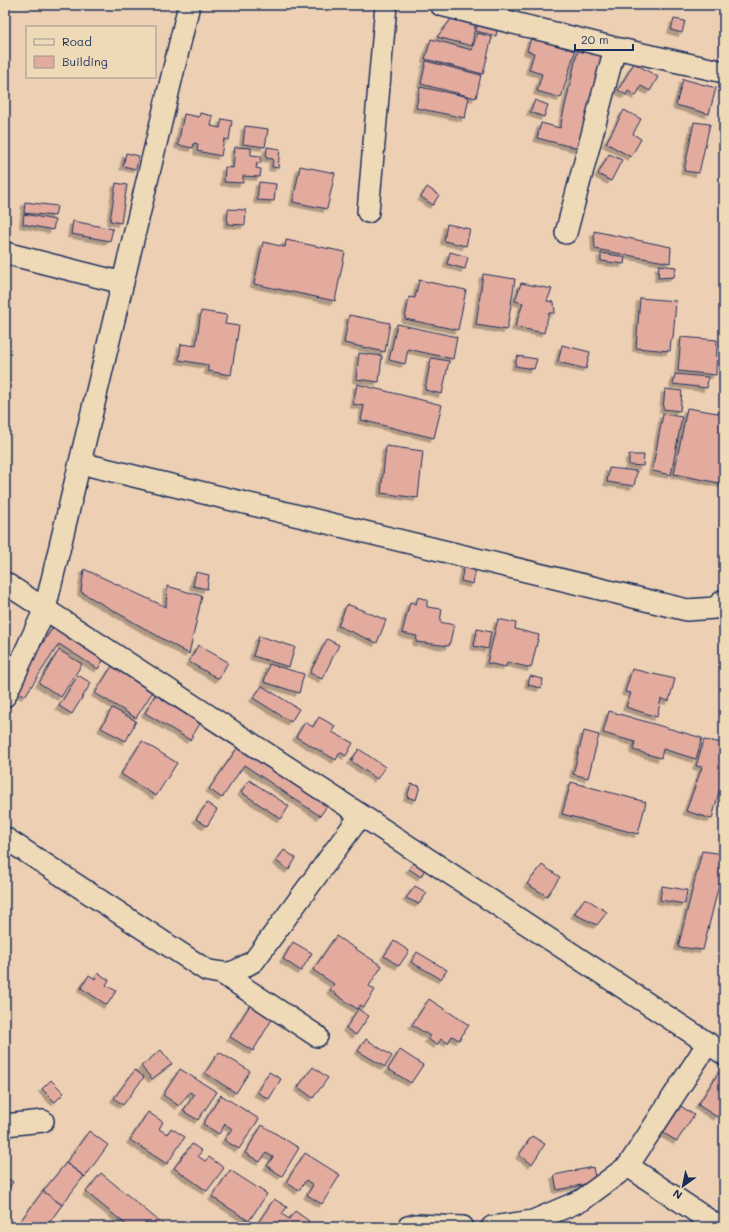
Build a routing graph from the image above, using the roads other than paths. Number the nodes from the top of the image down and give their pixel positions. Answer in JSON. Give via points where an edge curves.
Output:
{"nodes":[{"id":1,"x":189,"y":5,"type":"edge"},
{"id":2,"x":386,"y":5,"type":"edge"},
{"id":3,"x":441,"y":5,"type":"edge"},
{"id":4,"x":615,"y":48,"type":"junction"},
{"id":5,"x":724,"y":72,"type":"edge"},
{"id":6,"x":368,"y":212,"type":"dead end"},
{"id":7,"x":566,"y":233,"type":"dead end"},
{"id":8,"x":5,"y":253,"type":"edge"},
{"id":9,"x":122,"y":283,"type":"junction"},
{"id":10,"x":80,"y":463,"type":"junction"},
{"id":11,"x":5,"y":583,"type":"edge"},
{"id":12,"x":724,"y":600,"type":"edge"},
{"id":13,"x":45,"y":609,"type":"junction"},
{"id":14,"x":5,"y":696,"type":"edge"},
{"id":15,"x":361,"y":815,"type":"junction"},
{"id":16,"x":5,"y":838,"type":"edge"},
{"id":17,"x":223,"y":974,"type":"junction"},
{"id":18,"x":317,"y":1036,"type":"dead end"},
{"id":19,"x":716,"y":1049,"type":"edge"},
{"id":20,"x":43,"y":1121,"type":"dead end"},
{"id":21,"x":5,"y":1125,"type":"edge"},
{"id":22,"x":628,"y":1166,"type":"junction"},
{"id":23,"x":408,"y":1227,"type":"edge"},
{"id":24,"x":463,"y":1227,"type":"edge"},
{"id":25,"x":492,"y":1227,"type":"edge"},
{"id":26,"x":719,"y":1227,"type":"edge"}],
"edges":[{"from":1,"to":9,"type":"street"},
{"from":2,"to":6,"type":"street"},
{"from":3,"to":4,"type":"street"},
{"from":4,"to":5,"type":"street"},
{"from":4,"to":7,"type":"street"},
{"from":8,"to":9,"type":"street"},
{"from":9,"to":10,"type":"street"},
{"from":10,"to":12,"type":"street","via":[[687,610],[715,608]]},
{"from":10,"to":13,"type":"street"},
{"from":11,"to":13,"type":"street"},
{"from":13,"to":14,"type":"street"},
{"from":13,"to":15,"type":"street"},
{"from":15,"to":17,"type":"street","via":[[254,961],[236,972]]},
{"from":15,"to":19,"type":"street"},
{"from":16,"to":17,"type":"street","via":[[206,970]]},
{"from":17,"to":18,"type":"street"},
{"from":19,"to":22,"type":"street"},
{"from":20,"to":21,"type":"street"},
{"from":22,"to":25,"type":"street","via":[[582,1200],[533,1221]]},
{"from":22,"to":26,"type":"street"},
{"from":23,"to":24,"type":"street"}]}
